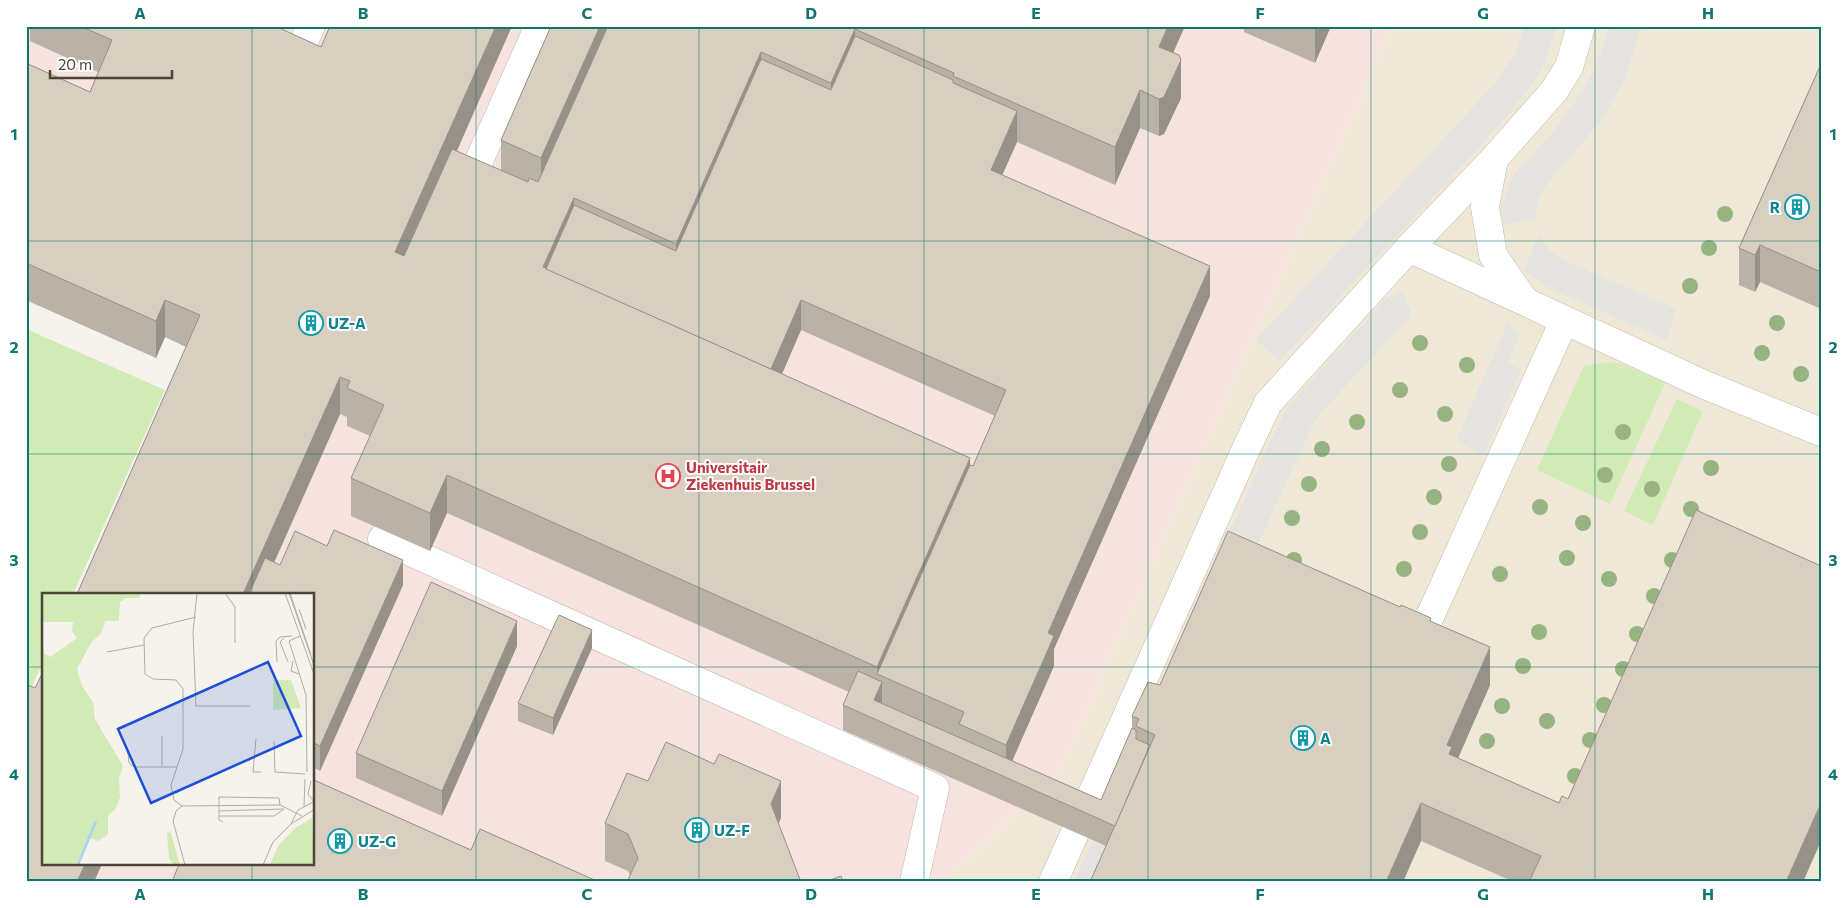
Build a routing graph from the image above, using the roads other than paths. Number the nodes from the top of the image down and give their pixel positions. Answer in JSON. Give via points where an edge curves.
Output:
{"nodes":[{"id":1,"x":311,"y":26,"type":"edge"},
{"id":2,"x":539,"y":26,"type":"edge"},
{"id":3,"x":1581,"y":26,"type":"edge"},
{"id":4,"x":295,"y":62,"type":"edge"},
{"id":5,"x":1494,"y":159,"type":"junction"},
{"id":6,"x":473,"y":174,"type":"edge"},
{"id":7,"x":1409,"y":248,"type":"junction"},
{"id":8,"x":1524,"y":300,"type":"junction"},
{"id":9,"x":1564,"y":321,"type":"junction"},
{"id":10,"x":1821,"y":432,"type":"edge"},
{"id":11,"x":382,"y":538,"type":"dead end"},
{"id":12,"x":1422,"y":634,"type":"edge"},
{"id":13,"x":914,"y":882,"type":"edge"},
{"id":14,"x":1053,"y":882,"type":"edge"}],
"edges":[{"from":1,"to":4,"type":"lane"},
{"from":2,"to":6,"type":"lane"},
{"from":3,"to":5,"type":"lane","via":[[1569,67],[1554,91]]},
{"from":5,"to":7,"type":"lane"},
{"from":5,"to":8,"type":"lane","via":[[1484,207],[1493,255]]},
{"from":7,"to":8,"type":"lane"},
{"from":7,"to":14,"type":"lane","via":[[1268,403]]},
{"from":8,"to":9,"type":"lane"},
{"from":9,"to":10,"type":"lane","via":[[1705,385]]},
{"from":9,"to":12,"type":"lane"},
{"from":11,"to":13,"type":"lane","via":[[935,788]]}]}
